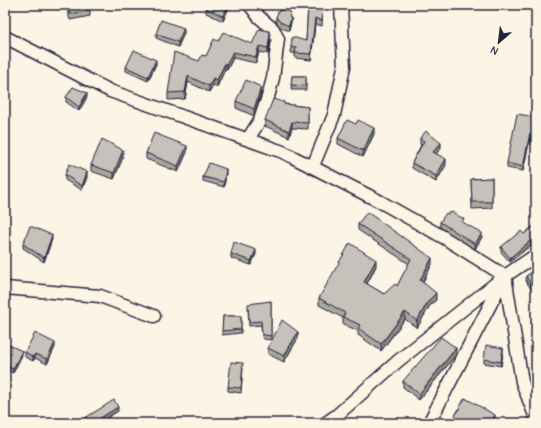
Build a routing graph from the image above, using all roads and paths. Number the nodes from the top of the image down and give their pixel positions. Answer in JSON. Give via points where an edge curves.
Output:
{"nodes":[{"id":1,"x":250,"y":5,"type":"edge"},
{"id":2,"x":341,"y":5,"type":"edge"},
{"id":3,"x":5,"y":37,"type":"edge"},
{"id":4,"x":248,"y":139,"type":"junction"},
{"id":5,"x":312,"y":166,"type":"junction"},
{"id":6,"x":536,"y":256,"type":"edge"},
{"id":7,"x":505,"y":276,"type":"junction"},
{"id":8,"x":5,"y":288,"type":"edge"},
{"id":9,"x":154,"y":316,"type":"dead end"},
{"id":10,"x":536,"y":418,"type":"edge"},
{"id":11,"x":326,"y":423,"type":"edge"},
{"id":12,"x":429,"y":423,"type":"edge"}],
"edges":[{"from":1,"to":4,"type":"street","via":[[278,39],[268,97],[260,120]]},
{"from":2,"to":5,"type":"street","via":[[344,67],[334,115]]},
{"from":3,"to":4,"type":"street","via":[[110,90]]},
{"from":4,"to":5,"type":"street"},
{"from":5,"to":7,"type":"street","via":[[431,230]]},
{"from":6,"to":7,"type":"street"},
{"from":7,"to":10,"type":"street","via":[[522,382]]},
{"from":7,"to":11,"type":"street","via":[[398,361]]},
{"from":7,"to":12,"type":"street"},
{"from":8,"to":9,"type":"street","via":[[100,296]]}]}
